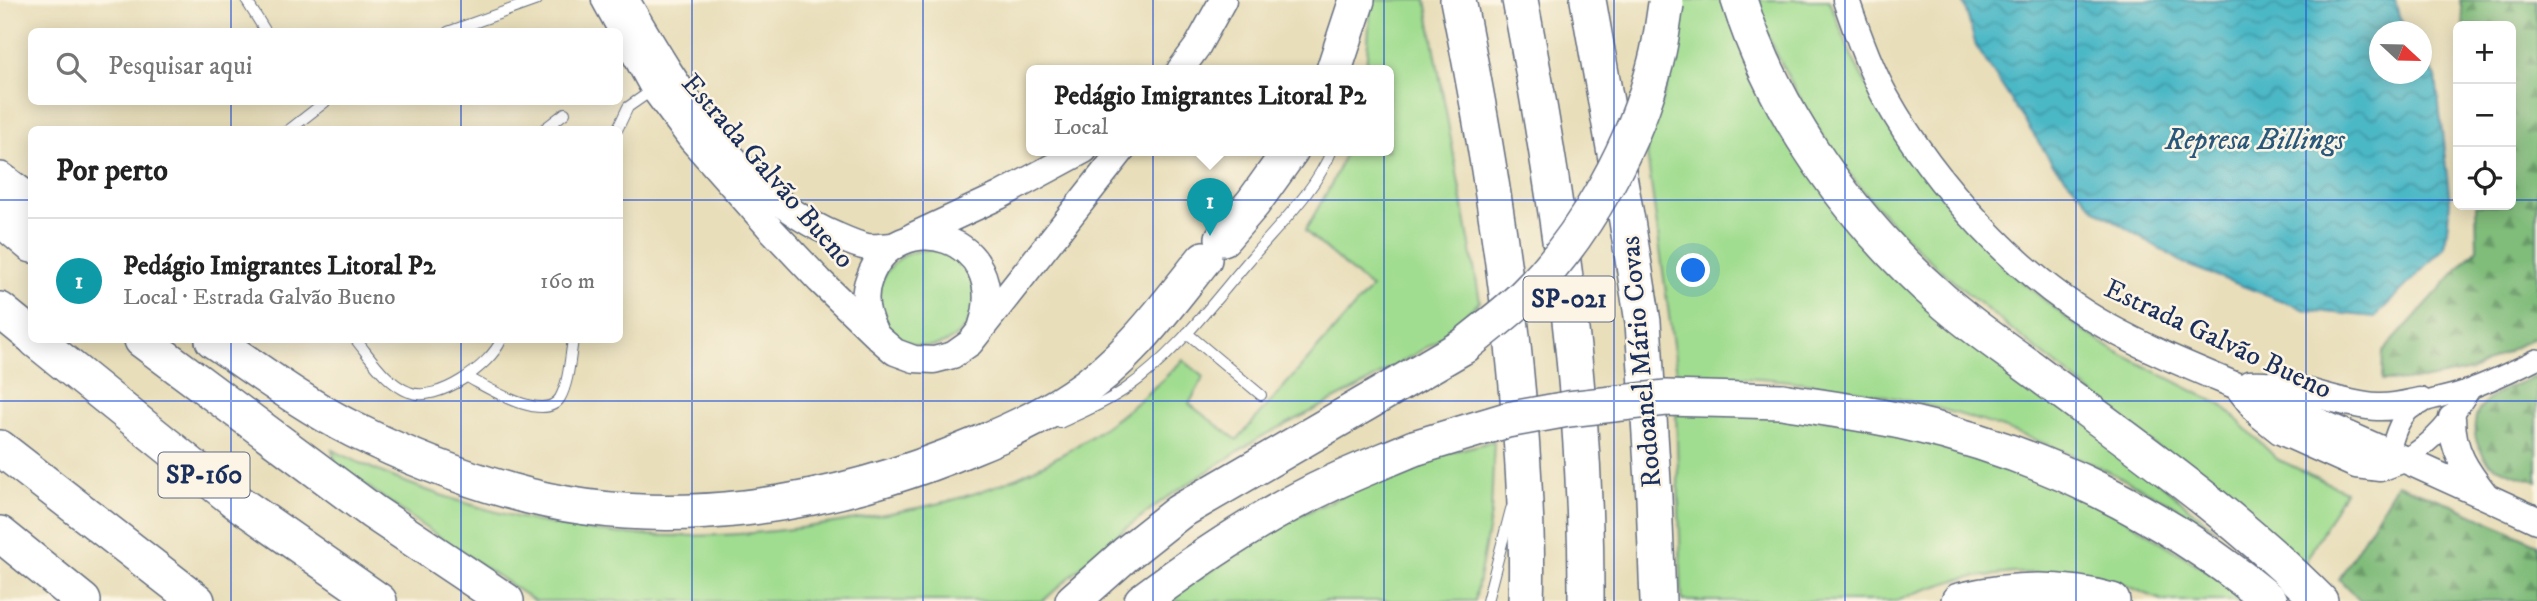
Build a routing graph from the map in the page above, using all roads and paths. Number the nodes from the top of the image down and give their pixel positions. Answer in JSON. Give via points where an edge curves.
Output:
{"nodes":[{"id":1,"x":246,"y":0,"type":"edge"},
{"id":2,"x":537,"y":0,"type":"edge"},
{"id":3,"x":605,"y":0,"type":"edge"},
{"id":4,"x":626,"y":0,"type":"edge"},
{"id":5,"x":1223,"y":0,"type":"edge"},
{"id":6,"x":1458,"y":0,"type":"edge"},
{"id":7,"x":1520,"y":0,"type":"edge"},
{"id":8,"x":1588,"y":0,"type":"edge"},
{"id":9,"x":1739,"y":0,"type":"edge"},
{"id":10,"x":1846,"y":0,"type":"edge"},
{"id":11,"x":1667,"y":2,"type":"edge"},
{"id":12,"x":1357,"y":3,"type":"edge"},
{"id":13,"x":264,"y":28,"type":"edge"},
{"id":14,"x":459,"y":28,"type":"edge"},
{"id":15,"x":1344,"y":57,"type":"edge"},
{"id":16,"x":1184,"y":65,"type":"edge"},
{"id":17,"x":663,"y":84,"type":"junction"},
{"id":18,"x":315,"y":105,"type":"edge"},
{"id":19,"x":565,"y":113,"type":"dead end"},
{"id":20,"x":293,"y":126,"type":"edge"},
{"id":21,"x":548,"y":126,"type":"edge"},
{"id":22,"x":619,"y":126,"type":"edge"},
{"id":23,"x":1073,"y":156,"type":"edge"},
{"id":24,"x":1117,"y":156,"type":"edge"},
{"id":25,"x":1287,"y":156,"type":"edge"},
{"id":26,"x":1329,"y":156,"type":"edge"},
{"id":27,"x":0,"y":180,"type":"edge"},
{"id":28,"x":28,"y":201,"type":"edge"},
{"id":29,"x":0,"y":218,"type":"edge"},
{"id":30,"x":28,"y":242,"type":"edge"},
{"id":31,"x":900,"y":243,"type":"junction"},
{"id":32,"x":0,"y":310,"type":"edge"},
{"id":33,"x":982,"y":327,"type":"junction"},
{"id":34,"x":28,"y":333,"type":"edge"},
{"id":35,"x":1187,"y":334,"type":"junction"},
{"id":36,"x":877,"y":336,"type":"junction"},
{"id":37,"x":40,"y":343,"type":"edge"},
{"id":38,"x":146,"y":343,"type":"edge"},
{"id":39,"x":217,"y":343,"type":"edge"},
{"id":40,"x":359,"y":343,"type":"edge"},
{"id":41,"x":499,"y":343,"type":"edge"},
{"id":42,"x":572,"y":343,"type":"edge"},
{"id":43,"x":2537,"y":359,"type":"edge"},
{"id":44,"x":467,"y":377,"type":"junction"},
{"id":45,"x":2237,"y":385,"type":"junction"},
{"id":46,"x":2471,"y":389,"type":"junction"},
{"id":47,"x":1261,"y":394,"type":"dead end"},
{"id":48,"x":2420,"y":401,"type":"junction"},
{"id":49,"x":2452,"y":418,"type":"junction"},
{"id":50,"x":1045,"y":430,"type":"dead end"},
{"id":51,"x":1008,"y":444,"type":"dead end"},
{"id":52,"x":0,"y":448,"type":"edge"},
{"id":53,"x":2397,"y":456,"type":"junction"},
{"id":54,"x":943,"y":459,"type":"junction"},
{"id":55,"x":1523,"y":465,"type":"junction"},
{"id":56,"x":2487,"y":497,"type":"junction"},
{"id":57,"x":2537,"y":520,"type":"edge"},
{"id":58,"x":0,"y":534,"type":"edge"},
{"id":59,"x":83,"y":601,"type":"edge"},
{"id":60,"x":197,"y":601,"type":"edge"},
{"id":61,"x":379,"y":601,"type":"edge"},
{"id":62,"x":506,"y":601,"type":"edge"},
{"id":63,"x":1073,"y":601,"type":"edge"},
{"id":64,"x":1142,"y":601,"type":"edge"},
{"id":65,"x":1487,"y":601,"type":"edge"},
{"id":66,"x":1526,"y":601,"type":"edge"},
{"id":67,"x":1586,"y":601,"type":"edge"},
{"id":68,"x":1658,"y":601,"type":"edge"},
{"id":69,"x":1959,"y":601,"type":"edge"},
{"id":70,"x":2112,"y":601,"type":"edge"},
{"id":71,"x":2270,"y":601,"type":"edge"},
{"id":72,"x":2320,"y":601,"type":"edge"}],
"edges":[{"from":1,"to":13,"type":"lane"},
{"from":2,"to":14,"type":"lane"},
{"from":3,"to":17,"type":"main road","name":"Estrada Galvão Bueno"},
{"from":4,"to":17,"type":"main road","name":"Estrada Galvão Bueno"},
{"from":5,"to":16,"type":"main road"},
{"from":6,"to":55,"type":"highway","via":[[1479,106],[1515,354]]},
{"from":7,"to":67,"type":"highway","number":"SP-021","via":[[1553,183],[1573,332],[1587,518]]},
{"from":8,"to":68,"type":"highway","name":"Rodoanel Mário Covas","number":"SP-021","via":[[1643,322]]},
{"from":9,"to":72,"type":"highway","via":[[1776,90],[1799,131],[1899,259],[1943,302],[2198,494],[2289,569]]},
{"from":10,"to":45,"type":"main road","name":"Estrada Galvão Bueno","via":[[1886,97],[1931,166],[1975,220],[2036,278],[2106,326]]},
{"from":11,"to":63,"type":"highway","bridge":true,"via":[[1656,62],[1612,177],[1560,257],[1525,296],[1464,346],[1179,512]]},
{"from":12,"to":15,"type":"highway"},
{"from":17,"to":22,"type":"lane","via":[[628,107]]},
{"from":17,"to":31,"type":"main road","name":"Estrada Galvão Bueno","via":[[730,154],[817,229],[867,247]]},
{"from":17,"to":36,"type":"main road","name":"Estrada Galvão Bueno","via":[[692,140],[768,226]]},
{"from":18,"to":20,"type":"lane"},
{"from":19,"to":21,"type":"lane"},
{"from":23,"to":31,"type":"main road","name":"Estrada Galvão Bueno"},
{"from":24,"to":33,"type":"main road","name":"Estrada Galvão Bueno"},
{"from":25,"to":54,"type":"highway","via":[[1146,332],[1112,366],[1035,418]]},
{"from":26,"to":35,"type":"lane","via":[[1307,193]]},
{"from":27,"to":28,"type":"highway"},
{"from":29,"to":30,"type":"highway"},
{"from":31,"to":33,"type":"main road","name":"Estrada Galvão Bueno","via":[[936,237],[970,254],[988,288]]},
{"from":31,"to":36,"type":"main road","name":"Estrada Galvão Bueno","via":[[883,254],[866,286],[865,304]]},
{"from":32,"to":34,"type":"highway"},
{"from":33,"to":36,"type":"main road","name":"Estrada Galvão Bueno","via":[[953,355],[934,360],[895,352]]},
{"from":35,"to":47,"type":"lane"},
{"from":35,"to":50,"type":"lane","via":[[1128,388]]},
{"from":37,"to":61,"type":"highway","number":"SP-160","via":[[237,502]]},
{"from":38,"to":62,"type":"highway","via":[[373,512]]},
{"from":39,"to":54,"type":"highway","via":[[294,395],[422,461],[511,492],[601,511],[690,512],[766,506],[863,485]]},
{"from":40,"to":44,"type":"lane","via":[[387,377],[412,394],[430,394]]},
{"from":41,"to":44,"type":"lane"},
{"from":42,"to":44,"type":"lane","via":[[560,398],[548,408],[515,401]]},
{"from":43,"to":46,"type":"street"},
{"from":45,"to":48,"type":"main road","via":[[2276,384],[2376,407]]},
{"from":45,"to":53,"type":"main road","via":[[2267,422],[2356,466],[2380,468]]},
{"from":46,"to":48,"type":"street"},
{"from":46,"to":49,"type":"street"},
{"from":48,"to":53,"type":"street","via":[[2402,419]]},
{"from":49,"to":53,"type":"street","via":[[2430,442]]},
{"from":49,"to":56,"type":"main road","via":[[2458,457]]},
{"from":51,"to":54,"type":"lane"},
{"from":52,"to":60,"type":"highway"},
{"from":53,"to":56,"type":"main road"},
{"from":55,"to":65,"type":"lane"},
{"from":55,"to":66,"type":"highway"},
{"from":56,"to":57,"type":"main road"},
{"from":58,"to":59,"type":"highway"},
{"from":64,"to":71,"type":"highway","bridge":true,"via":[[1280,510],[1414,448],[1507,420],[1666,398],[1782,401],[1911,423],[2002,449],[2110,495],[2189,541]]},
{"from":69,"to":70,"type":"highway","via":[[2021,591]]}]}
